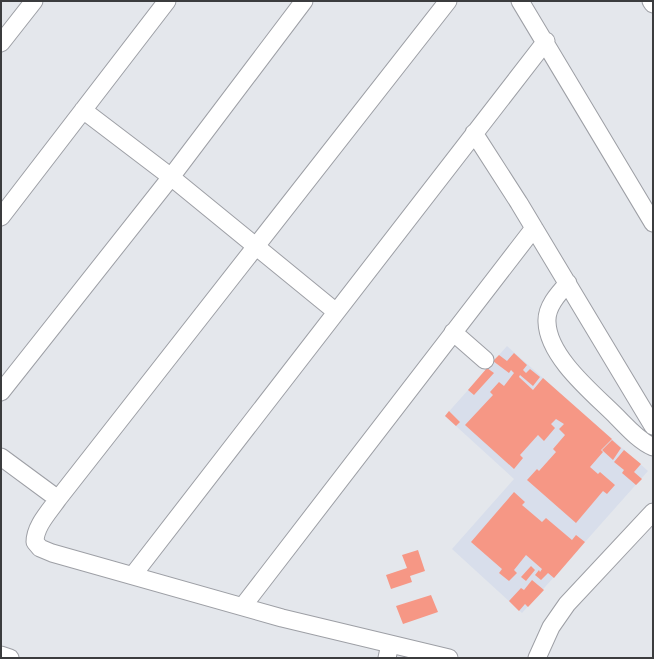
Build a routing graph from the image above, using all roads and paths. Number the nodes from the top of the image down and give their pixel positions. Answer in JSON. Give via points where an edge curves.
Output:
{"nodes":[{"id":1,"x":34,"y":1,"type":"edge"},
{"id":2,"x":167,"y":1,"type":"edge"},
{"id":3,"x":304,"y":1,"type":"edge"},
{"id":4,"x":448,"y":1,"type":"edge"},
{"id":5,"x":520,"y":1,"type":"edge"},
{"id":6,"x":651,"y":1,"type":"edge"},
{"id":7,"x":653,"y":4,"type":"edge"},
{"id":8,"x":546,"y":41,"type":"junction"},
{"id":9,"x":1,"y":43,"type":"edge"},
{"id":10,"x":83,"y":110,"type":"junction"},
{"id":11,"x":474,"y":133,"type":"junction"},
{"id":12,"x":171,"y":178,"type":"junction"},
{"id":13,"x":1,"y":217,"type":"edge"},
{"id":14,"x":653,"y":223,"type":"edge"},
{"id":15,"x":534,"y":228,"type":"junction"},
{"id":16,"x":256,"y":246,"type":"junction"},
{"id":17,"x":568,"y":283,"type":"junction"},
{"id":18,"x":336,"y":311,"type":"junction"},
{"id":19,"x":453,"y":332,"type":"junction"},
{"id":20,"x":485,"y":360,"type":"dead end"},
{"id":21,"x":1,"y":392,"type":"edge"},
{"id":22,"x":653,"y":426,"type":"edge"},
{"id":23,"x":653,"y":447,"type":"edge"},
{"id":24,"x":1,"y":457,"type":"edge"},
{"id":25,"x":58,"y":499,"type":"junction"},
{"id":26,"x":653,"y":512,"type":"edge"},
{"id":27,"x":133,"y":575,"type":"junction"},
{"id":28,"x":243,"y":606,"type":"junction"},
{"id":29,"x":388,"y":651,"type":"edge"},
{"id":30,"x":1,"y":655,"type":"edge"},
{"id":31,"x":10,"y":658,"type":"edge"},
{"id":32,"x":449,"y":658,"type":"edge"},
{"id":33,"x":537,"y":658,"type":"edge"}],
"edges":[{"from":1,"to":9,"type":"street"},
{"from":2,"to":10,"type":"street"},
{"from":3,"to":12,"type":"street"},
{"from":4,"to":16,"type":"street"},
{"from":5,"to":8,"type":"street"},
{"from":6,"to":7,"type":"street"},
{"from":8,"to":11,"type":"street"},
{"from":8,"to":14,"type":"street"},
{"from":10,"to":12,"type":"street"},
{"from":10,"to":13,"type":"street"},
{"from":11,"to":15,"type":"street"},
{"from":11,"to":18,"type":"street"},
{"from":12,"to":16,"type":"street"},
{"from":12,"to":21,"type":"street"},
{"from":15,"to":17,"type":"street"},
{"from":15,"to":19,"type":"street"},
{"from":16,"to":18,"type":"street"},
{"from":16,"to":25,"type":"street"},
{"from":17,"to":22,"type":"street"},
{"from":17,"to":23,"type":"street","via":[[548,310],[547,322],[555,347],[582,383],[633,432]]},
{"from":18,"to":27,"type":"street"},
{"from":19,"to":20,"type":"street"},
{"from":19,"to":28,"type":"street"},
{"from":24,"to":25,"type":"street"},
{"from":25,"to":27,"type":"street","via":[[35,534],[35,542],[40,548]]},
{"from":26,"to":33,"type":"street","via":[[567,604],[551,627]]},
{"from":27,"to":28,"type":"street"},
{"from":28,"to":29,"type":"street"},
{"from":29,"to":32,"type":"street"},
{"from":30,"to":31,"type":"street"}]}
